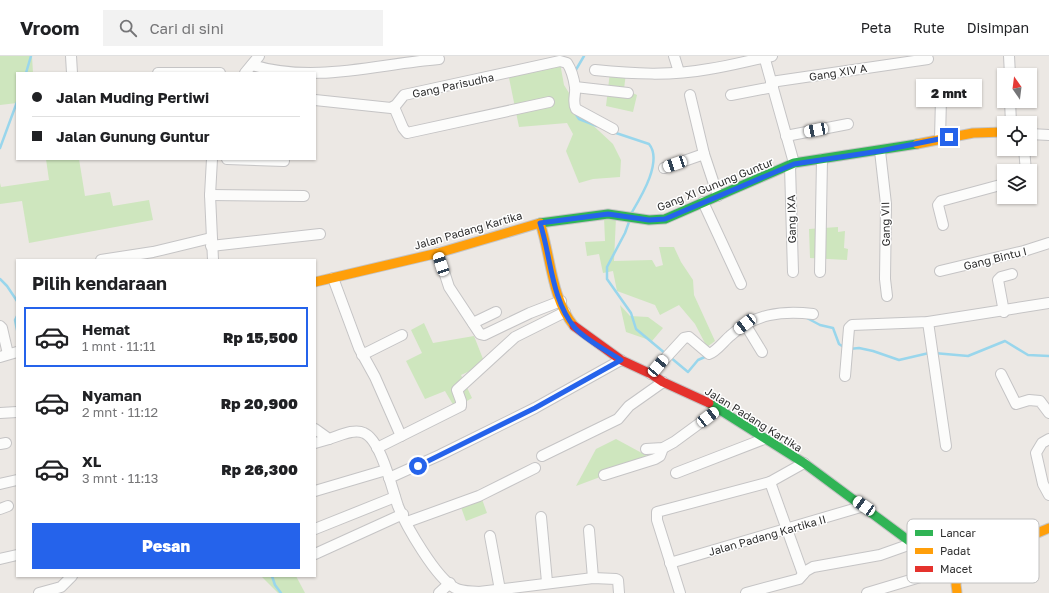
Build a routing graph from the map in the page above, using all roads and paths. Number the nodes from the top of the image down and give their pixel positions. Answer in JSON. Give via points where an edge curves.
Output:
{"nodes":[{"id":1,"x":72,"y":56,"type":"edge"},
{"id":2,"x":259,"y":56,"type":"edge"},
{"id":3,"x":674,"y":56,"type":"edge"},
{"id":4,"x":767,"y":56,"type":"edge"},
{"id":5,"x":1009,"y":56,"type":"edge"},
{"id":6,"x":439,"y":59,"type":"dead end"},
{"id":7,"x":928,"y":59,"type":"dead end"},
{"id":8,"x":252,"y":65,"type":"junction"},
{"id":9,"x":1010,"y":68,"type":"edge"},
{"id":10,"x":595,"y":70,"type":"dead end"},
{"id":11,"x":72,"y":72,"type":"edge"},
{"id":12,"x":246,"y":72,"type":"edge"},
{"id":13,"x":679,"y":72,"type":"junction"},
{"id":14,"x":772,"y":85,"type":"junction"},
{"id":15,"x":575,"y":87,"type":"junction"},
{"id":16,"x":628,"y":92,"type":"dead end"},
{"id":17,"x":690,"y":94,"type":"dead end"},
{"id":18,"x":731,"y":95,"type":"dead end"},
{"id":19,"x":941,"y":98,"type":"dead end"},
{"id":20,"x":316,"y":100,"type":"edge"},
{"id":21,"x":549,"y":102,"type":"dead end"},
{"id":22,"x":394,"y":107,"type":"junction"},
{"id":23,"x":848,"y":124,"type":"dead end"},
{"id":24,"x":612,"y":129,"type":"dead end"},
{"id":25,"x":997,"y":132,"type":"edge"},
{"id":26,"x":1037,"y":134,"type":"edge"},
{"id":27,"x":1049,"y":135,"type":"edge"},
{"id":28,"x":786,"y":136,"type":"junction"},
{"id":29,"x":940,"y":139,"type":"junction"},
{"id":30,"x":880,"y":151,"type":"junction"},
{"id":31,"x":704,"y":154,"type":"junction"},
{"id":32,"x":822,"y":159,"type":"junction"},
{"id":33,"x":212,"y":160,"type":"edge"},
{"id":34,"x":256,"y":160,"type":"edge"},
{"id":35,"x":284,"y":161,"type":"dead end"},
{"id":36,"x":792,"y":165,"type":"junction"},
{"id":37,"x":664,"y":168,"type":"dead end"},
{"id":38,"x":997,"y":186,"type":"edge"},
{"id":39,"x":210,"y":195,"type":"junction"},
{"id":40,"x":304,"y":196,"type":"dead end"},
{"id":41,"x":718,"y":196,"type":"junction"},
{"id":42,"x":703,"y":202,"type":"junction"},
{"id":43,"x":540,"y":223,"type":"junction"},
{"id":44,"x":943,"y":225,"type":"dead end"},
{"id":45,"x":320,"y":234,"type":"dead end"},
{"id":46,"x":211,"y":242,"type":"junction"},
{"id":47,"x":1049,"y":242,"type":"edge"},
{"id":48,"x":438,"y":252,"type":"junction"},
{"id":49,"x":108,"y":259,"type":"edge"},
{"id":50,"x":213,"y":259,"type":"edge"},
{"id":51,"x":940,"y":271,"type":"dead end"},
{"id":52,"x":793,"y":272,"type":"dead end"},
{"id":53,"x":820,"y":272,"type":"dead end"},
{"id":54,"x":1012,"y":274,"type":"dead end"},
{"id":55,"x":333,"y":278,"type":"junction"},
{"id":56,"x":316,"y":282,"type":"edge"},
{"id":57,"x":742,"y":284,"type":"dead end"},
{"id":58,"x":887,"y":296,"type":"dead end"},
{"id":59,"x":561,"y":301,"type":"junction"},
{"id":60,"x":1049,"y":303,"type":"edge"},
{"id":61,"x":496,"y":312,"type":"dead end"},
{"id":62,"x":566,"y":312,"type":"junction"},
{"id":63,"x":1004,"y":312,"type":"junction"},
{"id":64,"x":813,"y":314,"type":"dead end"},
{"id":65,"x":928,"y":322,"type":"junction"},
{"id":66,"x":473,"y":323,"type":"junction"},
{"id":67,"x":745,"y":324,"type":"junction"},
{"id":68,"x":0,"y":326,"type":"edge"},
{"id":69,"x":402,"y":335,"type":"dead end"},
{"id":70,"x":762,"y":352,"type":"dead end"},
{"id":71,"x":8,"y":355,"type":"edge"},
{"id":72,"x":362,"y":355,"type":"junction"},
{"id":73,"x":621,"y":360,"type":"junction"},
{"id":74,"x":651,"y":374,"type":"junction"},
{"id":75,"x":1001,"y":374,"type":"dead end"},
{"id":76,"x":845,"y":376,"type":"dead end"},
{"id":77,"x":663,"y":382,"type":"junction"},
{"id":78,"x":719,"y":409,"type":"junction"},
{"id":79,"x":16,"y":412,"type":"edge"},
{"id":80,"x":0,"y":413,"type":"edge"},
{"id":81,"x":1049,"y":413,"type":"edge"},
{"id":82,"x":316,"y":430,"type":"edge"},
{"id":83,"x":401,"y":436,"type":"junction"},
{"id":84,"x":329,"y":439,"type":"junction"},
{"id":85,"x":764,"y":439,"type":"junction"},
{"id":86,"x":1049,"y":439,"type":"edge"},
{"id":87,"x":316,"y":443,"type":"edge"},
{"id":88,"x":946,"y":446,"type":"dead end"},
{"id":89,"x":377,"y":448,"type":"junction"},
{"id":90,"x":663,"y":448,"type":"junction"},
{"id":91,"x":646,"y":449,"type":"dead end"},
{"id":92,"x":542,"y":456,"type":"dead end"},
{"id":93,"x":804,"y":463,"type":"junction"},
{"id":94,"x":535,"y":468,"type":"dead end"},
{"id":95,"x":676,"y":472,"type":"dead end"},
{"id":96,"x":388,"y":474,"type":"junction"},
{"id":97,"x":604,"y":475,"type":"dead end"},
{"id":98,"x":16,"y":480,"type":"edge"},
{"id":99,"x":770,"y":482,"type":"junction"},
{"id":100,"x":0,"y":484,"type":"edge"},
{"id":101,"x":316,"y":491,"type":"edge"},
{"id":102,"x":1049,"y":495,"type":"edge"},
{"id":103,"x":395,"y":497,"type":"junction"},
{"id":104,"x":864,"y":506,"type":"junction"},
{"id":105,"x":541,"y":517,"type":"dead end"},
{"id":106,"x":405,"y":518,"type":"junction"},
{"id":107,"x":1049,"y":528,"type":"edge"},
{"id":108,"x":316,"y":529,"type":"edge"},
{"id":109,"x":589,"y":530,"type":"dead end"},
{"id":110,"x":786,"y":530,"type":"junction"},
{"id":111,"x":1039,"y":533,"type":"edge"},
{"id":112,"x":490,"y":536,"type":"dead end"},
{"id":113,"x":907,"y":540,"type":"edge"},
{"id":114,"x":907,"y":546,"type":"edge"},
{"id":115,"x":316,"y":554,"type":"edge"},
{"id":116,"x":16,"y":555,"type":"edge"},
{"id":117,"x":0,"y":559,"type":"edge"},
{"id":118,"x":670,"y":562,"type":"junction"},
{"id":119,"x":803,"y":574,"type":"junction"},
{"id":120,"x":61,"y":577,"type":"edge"},
{"id":121,"x":71,"y":577,"type":"edge"},
{"id":122,"x":593,"y":578,"type":"junction"},
{"id":123,"x":907,"y":581,"type":"edge"},
{"id":124,"x":547,"y":582,"type":"junction"},
{"id":125,"x":957,"y":583,"type":"edge"},
{"id":126,"x":61,"y":586,"type":"junction"},
{"id":127,"x":453,"y":588,"type":"edge"},
{"id":128,"x":527,"y":589,"type":"edge"},
{"id":129,"x":500,"y":590,"type":"junction"},
{"id":130,"x":39,"y":593,"type":"edge"},
{"id":131,"x":439,"y":593,"type":"edge"},
{"id":132,"x":619,"y":593,"type":"edge"},
{"id":133,"x":680,"y":593,"type":"edge"},
{"id":134,"x":746,"y":593,"type":"edge"},
{"id":135,"x":868,"y":593,"type":"edge"},
{"id":136,"x":958,"y":593,"type":"edge"}],
"edges":[{"from":1,"to":11,"type":"street"},
{"from":2,"to":8,"type":"street"},
{"from":3,"to":13,"type":"street"},
{"from":4,"to":13,"type":"street","via":[[707,70]]},
{"from":4,"to":14,"type":"street","name":"Gang IXA"},
{"from":5,"to":9,"type":"street"},
{"from":6,"to":8,"type":"street","via":[[356,71],[330,72],[283,72]]},
{"from":7,"to":14,"type":"street","name":"Gang XIV A"},
{"from":8,"to":12,"type":"street"},
{"from":10,"to":13,"type":"street","via":[[643,74]]},
{"from":14,"to":18,"type":"street","name":"Gang XIV A"},
{"from":14,"to":28,"type":"street","name":"Gang IXA"},
{"from":15,"to":16,"type":"street"},
{"from":15,"to":22,"type":"street","name":"Gang Parisudha","via":[[570,67],[560,61],[404,95]]},
{"from":15,"to":24,"type":"street","via":[[576,109]]},
{"from":17,"to":31,"type":"street"},
{"from":19,"to":29,"type":"street"},
{"from":20,"to":22,"type":"street"},
{"from":21,"to":22,"type":"street","via":[[407,132]]},
{"from":23,"to":28,"type":"street"},
{"from":25,"to":29,"type":"street","name":"Gang XI Gunung Guntur","via":[[973,133]]},
{"from":26,"to":27,"type":"street"},
{"from":28,"to":36,"type":"street","name":"Gang IXA"},
{"from":29,"to":30,"type":"street","name":"Gang XI Gunung Guntur"},
{"from":30,"to":32,"type":"street","name":"Gang XI Gunung Guntur"},
{"from":30,"to":58,"type":"street","name":"Gang VII","via":[[886,204]]},
{"from":31,"to":37,"type":"street"},
{"from":31,"to":41,"type":"street"},
{"from":32,"to":36,"type":"street","name":"Gang XI Gunung Guntur"},
{"from":32,"to":53,"type":"street"},
{"from":33,"to":39,"type":"street"},
{"from":34,"to":35,"type":"street"},
{"from":36,"to":41,"type":"street","name":"Gang XI Gunung Guntur"},
{"from":36,"to":52,"type":"street","name":"Gang IXA"},
{"from":38,"to":44,"type":"street","via":[[941,201],[938,205]]},
{"from":39,"to":40,"type":"street"},
{"from":39,"to":46,"type":"street"},
{"from":41,"to":42,"type":"street","name":"Gang XI Gunung Guntur"},
{"from":42,"to":43,"type":"street","name":"Gang XI Gunung Guntur","via":[[665,219],[649,220],[608,214]]},
{"from":42,"to":57,"type":"street"},
{"from":43,"to":48,"type":"street","name":"Jalan Padang Kartika"},
{"from":43,"to":59,"type":"street","name":"Jalan Padang Kartika"},
{"from":45,"to":46,"type":"street"},
{"from":46,"to":49,"type":"street"},
{"from":46,"to":50,"type":"street"},
{"from":47,"to":51,"type":"street","name":"Gang Bintu I","via":[[1024,251]]},
{"from":48,"to":55,"type":"street","name":"Jalan Padang Kartika"},
{"from":48,"to":66,"type":"street","via":[[449,287]]},
{"from":54,"to":63,"type":"street","via":[[1001,276],[998,280]]},
{"from":55,"to":56,"type":"street","name":"Jalan Padang Kartika"},
{"from":55,"to":72,"type":"street"},
{"from":59,"to":62,"type":"street","name":"Jalan Padang Kartika"},
{"from":59,"to":66,"type":"street","via":[[484,335],[480,334]]},
{"from":60,"to":63,"type":"street"},
{"from":61,"to":66,"type":"street"},
{"from":62,"to":73,"type":"street","name":"Jalan Padang Kartika","via":[[577,329]]},
{"from":62,"to":83,"type":"street","via":[[516,337],[457,390],[461,406]]},
{"from":63,"to":65,"type":"street"},
{"from":64,"to":67,"type":"street","via":[[777,313],[756,318]]},
{"from":65,"to":76,"type":"street","via":[[850,326]]},
{"from":65,"to":88,"type":"street"},
{"from":67,"to":70,"type":"street"},
{"from":67,"to":74,"type":"street","via":[[711,353],[706,353],[689,337],[684,338]]},
{"from":68,"to":71,"type":"street"},
{"from":69,"to":72,"type":"street"},
{"from":72,"to":83,"type":"street","via":[[375,377]]},
{"from":73,"to":74,"type":"street","name":"Jalan Padang Kartika"},
{"from":73,"to":96,"type":"street","via":[[535,408],[440,456]]},
{"from":74,"to":77,"type":"street","name":"Jalan Padang Kartika"},
{"from":75,"to":81,"type":"street","via":[[1016,404],[1029,400],[1040,401]]},
{"from":77,"to":78,"type":"street","name":"Jalan Padang Kartika","via":[[706,400]]},
{"from":77,"to":92,"type":"street","via":[[629,406],[618,419]]},
{"from":78,"to":85,"type":"street","name":"Jalan Padang Kartika"},
{"from":78,"to":90,"type":"street","via":[[683,437]]},
{"from":79,"to":80,"type":"street"},
{"from":82,"to":84,"type":"street"},
{"from":83,"to":89,"type":"street"},
{"from":84,"to":87,"type":"street"},
{"from":84,"to":89,"type":"street","via":[[357,431],[369,436]]},
{"from":85,"to":93,"type":"street","name":"Jalan Padang Kartika"},
{"from":85,"to":95,"type":"street"},
{"from":86,"to":102,"type":"street","via":[[1042,443],[1036,452],[1043,484]]},
{"from":89,"to":96,"type":"street"},
{"from":90,"to":91,"type":"street"},
{"from":90,"to":97,"type":"street","via":[[655,460]]},
{"from":93,"to":99,"type":"street"},
{"from":93,"to":104,"type":"street","name":"Jalan Padang Kartika"},
{"from":94,"to":106,"type":"street","via":[[479,496]]},
{"from":96,"to":101,"type":"street"},
{"from":96,"to":103,"type":"street"},
{"from":98,"to":100,"type":"street"},
{"from":99,"to":110,"type":"street"},
{"from":99,"to":118,"type":"street","via":[[657,512],[657,520]]},
{"from":103,"to":106,"type":"street"},
{"from":103,"to":108,"type":"street"},
{"from":104,"to":110,"type":"street","name":"Jalan Padang Kartika II"},
{"from":104,"to":113,"type":"street","name":"Jalan Padang Kartika"},
{"from":105,"to":124,"type":"street"},
{"from":106,"to":115,"type":"street"},
{"from":106,"to":127,"type":"street","via":[[426,555]]},
{"from":107,"to":111,"type":"street"},
{"from":109,"to":122,"type":"street"},
{"from":110,"to":118,"type":"street","name":"Jalan Padang Kartika II"},
{"from":110,"to":119,"type":"street"},
{"from":112,"to":129,"type":"street"},
{"from":114,"to":119,"type":"street","via":[[880,554],[820,565]]},
{"from":116,"to":117,"type":"street"},
{"from":118,"to":133,"type":"street"},
{"from":119,"to":134,"type":"street","via":[[799,579]]},
{"from":120,"to":126,"type":"street"},
{"from":121,"to":126,"type":"street"},
{"from":122,"to":124,"type":"street"},
{"from":122,"to":132,"type":"street","via":[[618,580]]},
{"from":123,"to":135,"type":"street"},
{"from":124,"to":128,"type":"street"},
{"from":125,"to":136,"type":"street"},
{"from":126,"to":130,"type":"street"},
{"from":127,"to":129,"type":"street","via":[[471,591]]},
{"from":127,"to":131,"type":"street"},
{"from":128,"to":129,"type":"street"}]}
